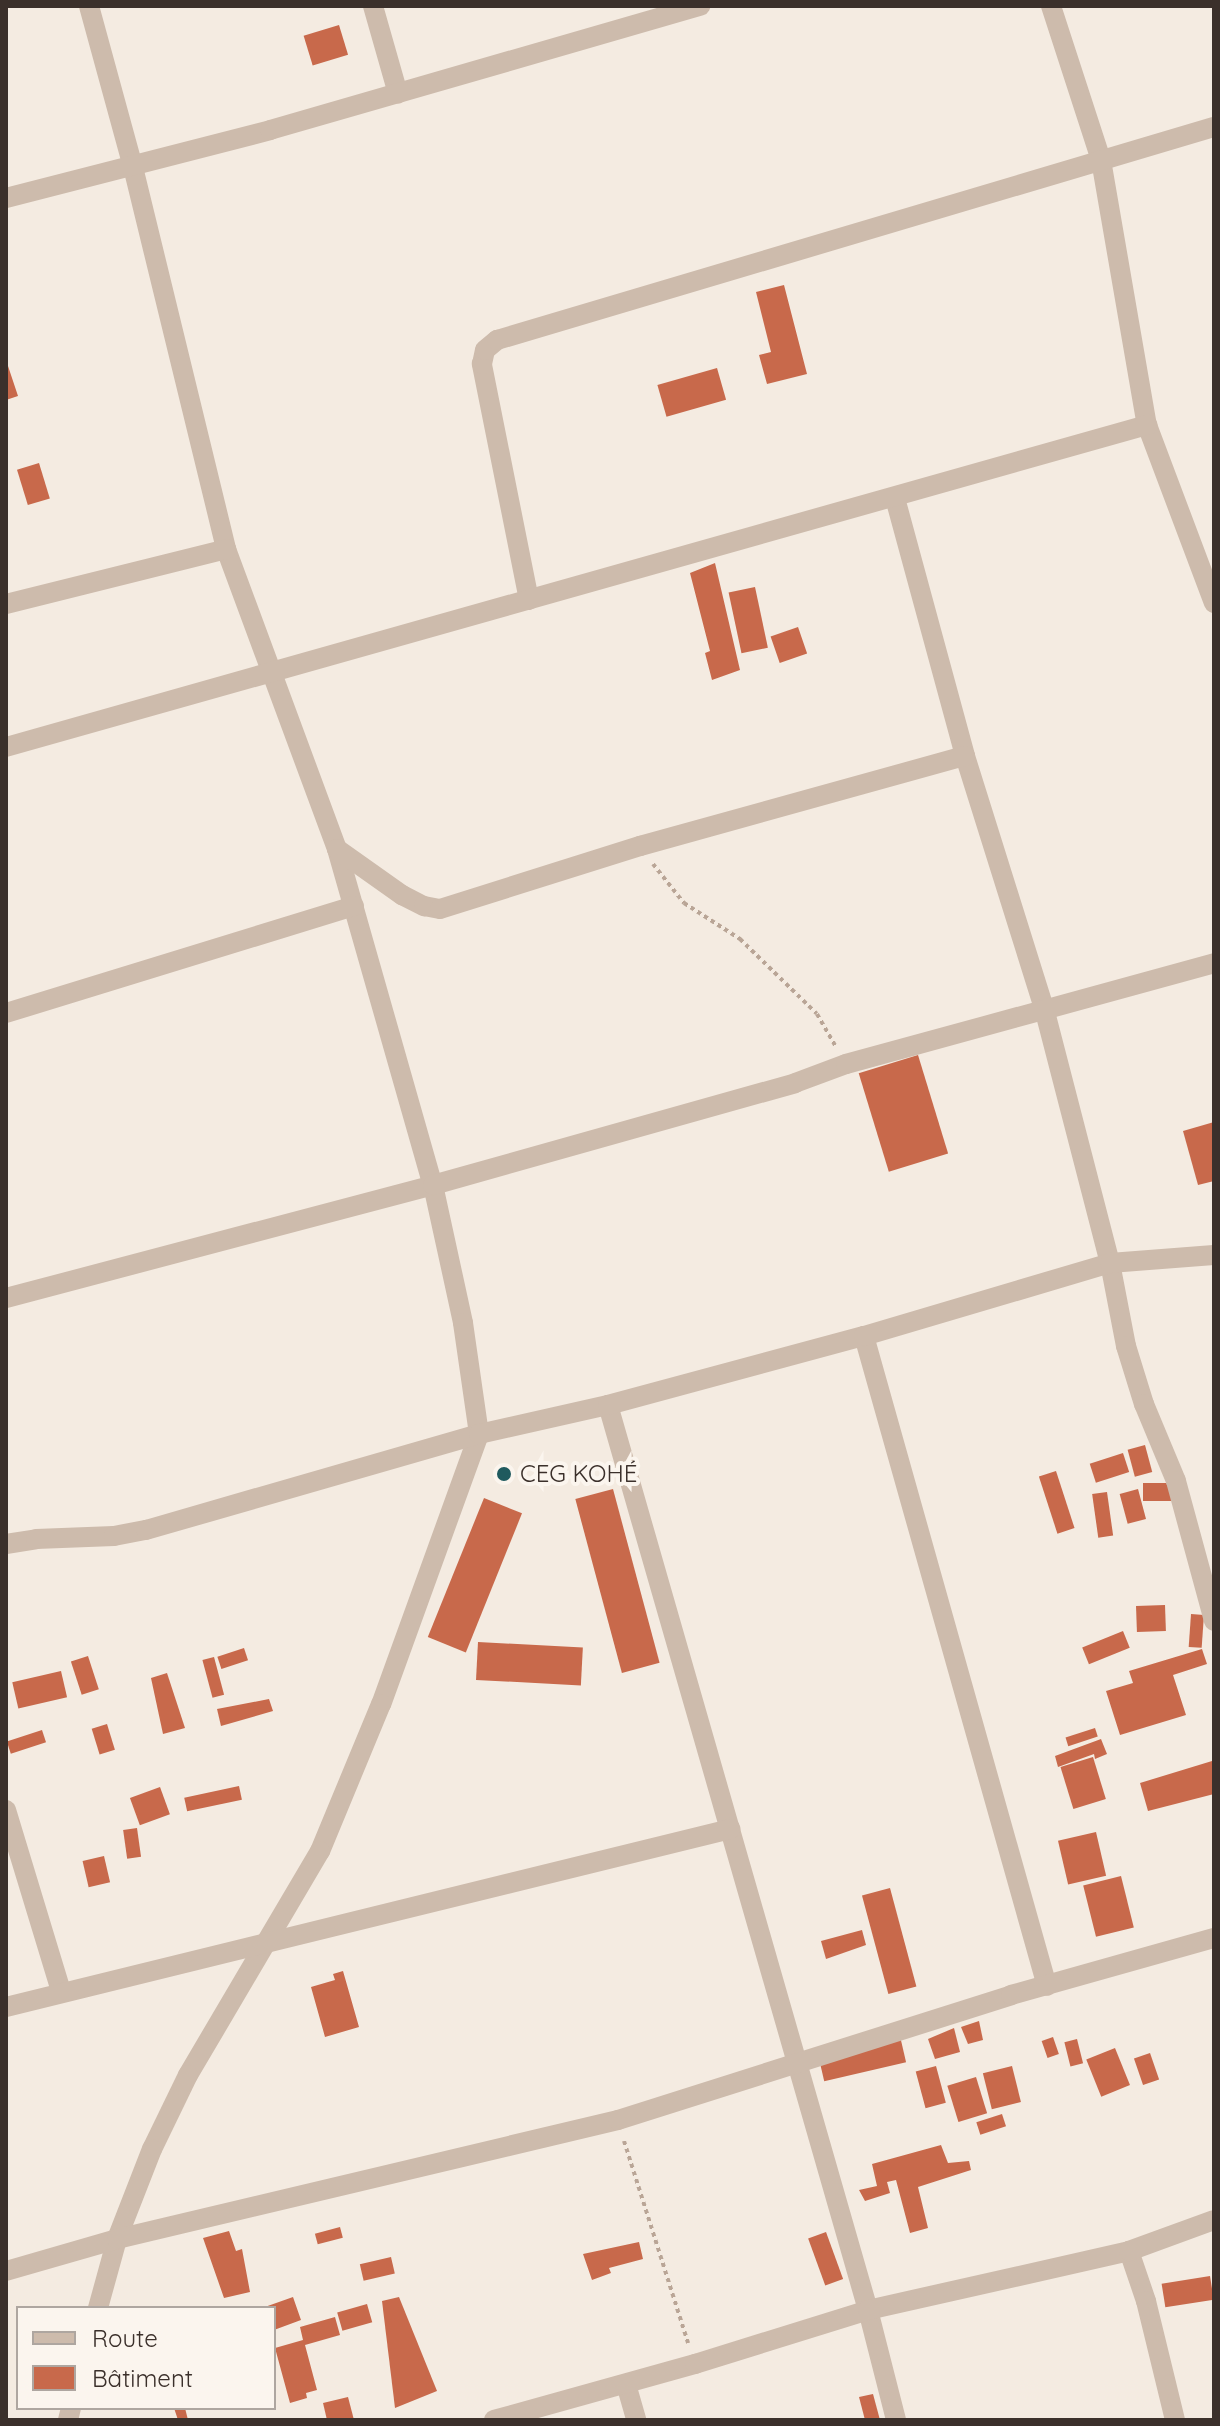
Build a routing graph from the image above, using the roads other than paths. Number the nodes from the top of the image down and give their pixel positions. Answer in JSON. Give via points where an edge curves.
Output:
{"nodes":[{"id":1,"x":89,"y":6,"type":"edge"},
{"id":2,"x":373,"y":6,"type":"edge"},
{"id":3,"x":700,"y":6,"type":"edge"},
{"id":4,"x":1051,"y":6,"type":"edge"},
{"id":5,"x":653,"y":13,"type":"edge"},
{"id":6,"x":398,"y":94,"type":"junction"},
{"id":7,"x":1214,"y":127,"type":"edge"},
{"id":8,"x":1101,"y":160,"type":"junction"},
{"id":9,"x":133,"y":167,"type":"junction"},
{"id":10,"x":6,"y":198,"type":"edge"},
{"id":11,"x":1147,"y":425,"type":"junction"},
{"id":12,"x":895,"y":498,"type":"junction"},
{"id":13,"x":226,"y":549,"type":"junction"},
{"id":14,"x":529,"y":600,"type":"junction"},
{"id":15,"x":1214,"y":603,"type":"edge"},
{"id":16,"x":6,"y":604,"type":"edge"},
{"id":17,"x":269,"y":672,"type":"junction"},
{"id":18,"x":6,"y":747,"type":"edge"},
{"id":19,"x":965,"y":756,"type":"junction"},
{"id":20,"x":337,"y":849,"type":"junction"},
{"id":21,"x":354,"y":906,"type":"junction"},
{"id":22,"x":1214,"y":963,"type":"edge"},
{"id":23,"x":1044,"y":1008,"type":"junction"},
{"id":24,"x":6,"y":1013,"type":"edge"},
{"id":25,"x":433,"y":1185,"type":"junction"},
{"id":26,"x":1214,"y":1255,"type":"edge"},
{"id":27,"x":1110,"y":1263,"type":"junction"},
{"id":28,"x":6,"y":1298,"type":"edge"},
{"id":29,"x":864,"y":1336,"type":"junction"},
{"id":30,"x":608,"y":1405,"type":"junction"},
{"id":31,"x":479,"y":1434,"type":"junction"},
{"id":32,"x":6,"y":1544,"type":"edge"},
{"id":33,"x":1214,"y":1621,"type":"edge"},
{"id":34,"x":6,"y":1810,"type":"edge"},
{"id":35,"x":730,"y":1829,"type":"junction"},
{"id":36,"x":1214,"y":1938,"type":"edge"},
{"id":37,"x":264,"y":1946,"type":"junction"},
{"id":38,"x":1047,"y":1986,"type":"junction"},
{"id":39,"x":61,"y":1991,"type":"junction"},
{"id":40,"x":6,"y":2007,"type":"edge"},
{"id":41,"x":794,"y":2062,"type":"junction"},
{"id":42,"x":1214,"y":2220,"type":"edge"},
{"id":43,"x":117,"y":2239,"type":"junction"},
{"id":44,"x":1129,"y":2251,"type":"junction"},
{"id":45,"x":6,"y":2271,"type":"edge"},
{"id":46,"x":99,"y":2306,"type":"edge"},
{"id":47,"x":868,"y":2310,"type":"junction"},
{"id":48,"x":626,"y":2384,"type":"junction"},
{"id":49,"x":494,"y":2420,"type":"edge"},
{"id":50,"x":636,"y":2420,"type":"edge"},
{"id":51,"x":896,"y":2420,"type":"edge"},
{"id":52,"x":1175,"y":2420,"type":"edge"}],
"edges":[{"from":1,"to":9,"type":"street"},
{"from":2,"to":6,"type":"street"},
{"from":3,"to":5,"type":"street"},
{"from":4,"to":8,"type":"street"},
{"from":5,"to":6,"type":"street"},
{"from":6,"to":9,"type":"street"},
{"from":7,"to":8,"type":"street"},
{"from":8,"to":11,"type":"street"},
{"from":8,"to":14,"type":"street","via":[[497,340],[485,350],[482,364]]},
{"from":9,"to":10,"type":"street"},
{"from":9,"to":13,"type":"street"},
{"from":11,"to":12,"type":"street"},
{"from":11,"to":15,"type":"street"},
{"from":12,"to":14,"type":"street"},
{"from":12,"to":19,"type":"street"},
{"from":13,"to":16,"type":"street"},
{"from":13,"to":17,"type":"street"},
{"from":14,"to":17,"type":"street"},
{"from":17,"to":18,"type":"street"},
{"from":17,"to":20,"type":"street"},
{"from":19,"to":20,"type":"street","via":[[640,846],[440,909],[402,895]]},
{"from":19,"to":23,"type":"street"},
{"from":20,"to":21,"type":"street"},
{"from":21,"to":24,"type":"street"},
{"from":21,"to":25,"type":"street"},
{"from":22,"to":23,"type":"street"},
{"from":23,"to":25,"type":"street"},
{"from":23,"to":27,"type":"street"},
{"from":25,"to":28,"type":"street"},
{"from":25,"to":31,"type":"street","via":[[463,1323]]},
{"from":26,"to":27,"type":"street"},
{"from":27,"to":29,"type":"street"},
{"from":27,"to":33,"type":"street","via":[[1126,1346],[1176,1481]]},
{"from":29,"to":30,"type":"street"},
{"from":29,"to":38,"type":"street"},
{"from":30,"to":31,"type":"street"},
{"from":30,"to":35,"type":"street"},
{"from":31,"to":32,"type":"street","via":[[146,1530]]},
{"from":31,"to":37,"type":"street","via":[[381,1704],[320,1851]]},
{"from":34,"to":39,"type":"street"},
{"from":35,"to":37,"type":"street"},
{"from":35,"to":41,"type":"street"},
{"from":36,"to":38,"type":"street"},
{"from":37,"to":39,"type":"street"},
{"from":37,"to":43,"type":"street","via":[[188,2075]]},
{"from":38,"to":41,"type":"street"},
{"from":39,"to":40,"type":"street"},
{"from":41,"to":43,"type":"street","via":[[618,2120]]},
{"from":41,"to":47,"type":"street"},
{"from":42,"to":44,"type":"street"},
{"from":43,"to":45,"type":"street"},
{"from":43,"to":46,"type":"street"},
{"from":44,"to":47,"type":"street"},
{"from":44,"to":52,"type":"street"},
{"from":47,"to":48,"type":"street"},
{"from":47,"to":51,"type":"street"},
{"from":48,"to":49,"type":"street"},
{"from":48,"to":50,"type":"street"}]}
